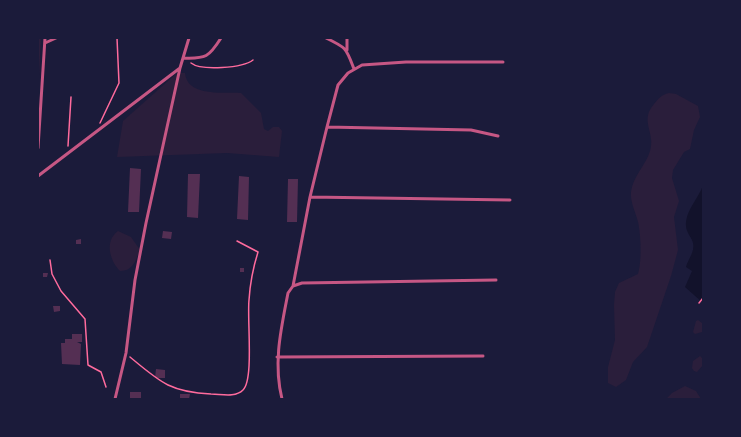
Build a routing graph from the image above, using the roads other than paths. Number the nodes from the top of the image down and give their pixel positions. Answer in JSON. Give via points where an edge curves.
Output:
{"nodes":[{"id":1,"x":45,"y":38,"type":"edge"},
{"id":2,"x":56,"y":38,"type":"edge"},
{"id":3,"x":189,"y":38,"type":"edge"},
{"id":4,"x":221,"y":38,"type":"edge"},
{"id":5,"x":326,"y":38,"type":"edge"},
{"id":6,"x":347,"y":38,"type":"edge"},
{"id":7,"x":45,"y":43,"type":"junction"},
{"id":8,"x":347,"y":50,"type":"junction"},
{"id":9,"x":183,"y":58,"type":"junction"},
{"id":10,"x":503,"y":62,"type":"dead end"},
{"id":11,"x":180,"y":68,"type":"junction"},
{"id":12,"x":354,"y":69,"type":"junction"},
{"id":13,"x":327,"y":127,"type":"junction"},
{"id":14,"x":498,"y":136,"type":"dead end"},
{"id":15,"x":38,"y":148,"type":"edge"},
{"id":16,"x":38,"y":176,"type":"edge"},
{"id":17,"x":310,"y":197,"type":"junction"},
{"id":18,"x":510,"y":200,"type":"dead end"},
{"id":19,"x":496,"y":280,"type":"dead end"},
{"id":20,"x":293,"y":286,"type":"junction"},
{"id":21,"x":483,"y":356,"type":"dead end"},
{"id":22,"x":277,"y":357,"type":"junction"},
{"id":23,"x":115,"y":399,"type":"edge"},
{"id":24,"x":282,"y":399,"type":"edge"}],
"edges":[{"from":1,"to":7,"type":"street"},
{"from":2,"to":7,"type":"street"},
{"from":3,"to":9,"type":"street"},
{"from":4,"to":9,"type":"street","via":[[211,54]]},
{"from":5,"to":8,"type":"street"},
{"from":6,"to":8,"type":"street"},
{"from":7,"to":15,"type":"street"},
{"from":8,"to":12,"type":"street"},
{"from":9,"to":11,"type":"street"},
{"from":10,"to":12,"type":"street","via":[[406,62],[362,65]]},
{"from":11,"to":16,"type":"street"},
{"from":11,"to":23,"type":"street","via":[[135,280],[126,353]]},
{"from":12,"to":13,"type":"street","via":[[338,85]]},
{"from":13,"to":14,"type":"street","via":[[471,130]]},
{"from":13,"to":17,"type":"street"},
{"from":17,"to":18,"type":"street"},
{"from":17,"to":20,"type":"street"},
{"from":19,"to":20,"type":"street","via":[[302,283]]},
{"from":20,"to":22,"type":"street","via":[[288,293]]},
{"from":21,"to":22,"type":"street"},
{"from":22,"to":24,"type":"street","via":[[278,384]]}]}
